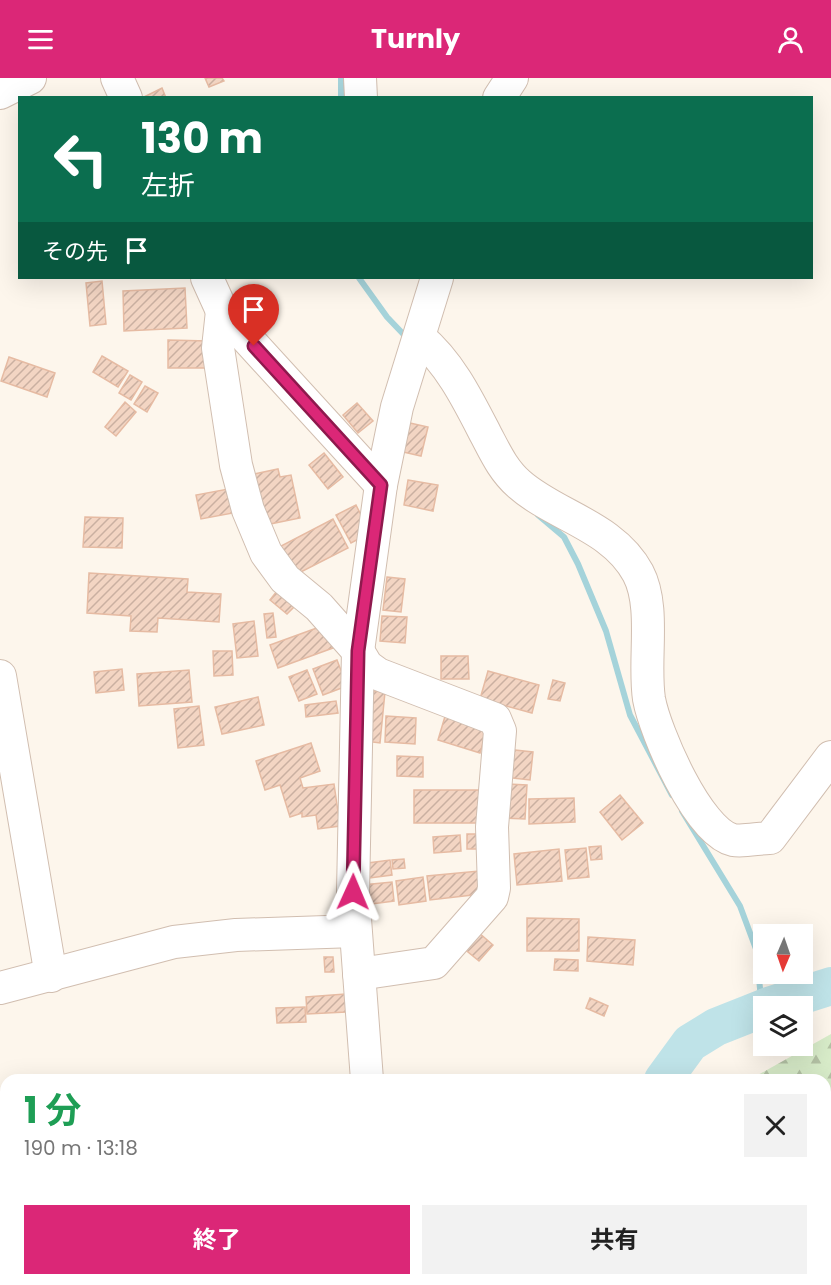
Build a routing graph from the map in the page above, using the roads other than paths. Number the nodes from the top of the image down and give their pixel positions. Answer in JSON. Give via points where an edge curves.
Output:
{"nodes":[{"id":1,"x":30,"y":78,"type":"edge"},
{"id":2,"x":117,"y":78,"type":"edge"},
{"id":3,"x":360,"y":78,"type":"edge"},
{"id":4,"x":512,"y":78,"type":"edge"},
{"id":5,"x":0,"y":93,"type":"edge"},
{"id":6,"x":125,"y":96,"type":"edge"},
{"id":7,"x":361,"y":96,"type":"edge"},
{"id":8,"x":500,"y":96,"type":"edge"},
{"id":9,"x":207,"y":279,"type":"edge"},
{"id":10,"x":437,"y":279,"type":"edge"},
{"id":11,"x":222,"y":311,"type":"junction"},
{"id":12,"x":420,"y":338,"type":"junction"},
{"id":13,"x":381,"y":485,"type":"junction"},
{"id":14,"x":358,"y":651,"type":"junction"},
{"id":15,"x":0,"y":676,"type":"edge"},
{"id":16,"x":831,"y":758,"type":"edge"},
{"id":17,"x":356,"y":931,"type":"junction"},
{"id":18,"x":360,"y":974,"type":"junction"},
{"id":19,"x":51,"y":976,"type":"junction"},
{"id":20,"x":0,"y":988,"type":"edge"},
{"id":21,"x":367,"y":1074,"type":"edge"}],
"edges":[{"from":1,"to":5,"type":"street"},
{"from":2,"to":6,"type":"street"},
{"from":3,"to":7,"type":"street"},
{"from":4,"to":8,"type":"street"},
{"from":9,"to":11,"type":"street"},
{"from":10,"to":12,"type":"street"},
{"from":11,"to":13,"type":"street"},
{"from":11,"to":14,"type":"street","via":[[218,348],[236,465],[248,510],[266,553],[285,579],[319,608]]},
{"from":12,"to":13,"type":"street","via":[[397,407]]},
{"from":12,"to":16,"type":"street","via":[[438,353],[494,452],[518,483],[601,534],[638,571],[646,593],[649,699],[657,728],[670,760],[707,821],[732,840],[770,838]]},
{"from":13,"to":14,"type":"street"},
{"from":14,"to":17,"type":"street","via":[[353,892]]},
{"from":14,"to":18,"type":"street","via":[[367,666],[378,674],[495,719],[500,731],[492,827],[492,897],[434,963]]},
{"from":15,"to":19,"type":"street"},
{"from":17,"to":18,"type":"street"},
{"from":17,"to":19,"type":"street","via":[[236,935],[174,942]]},
{"from":18,"to":21,"type":"street"},
{"from":19,"to":20,"type":"street"}]}
